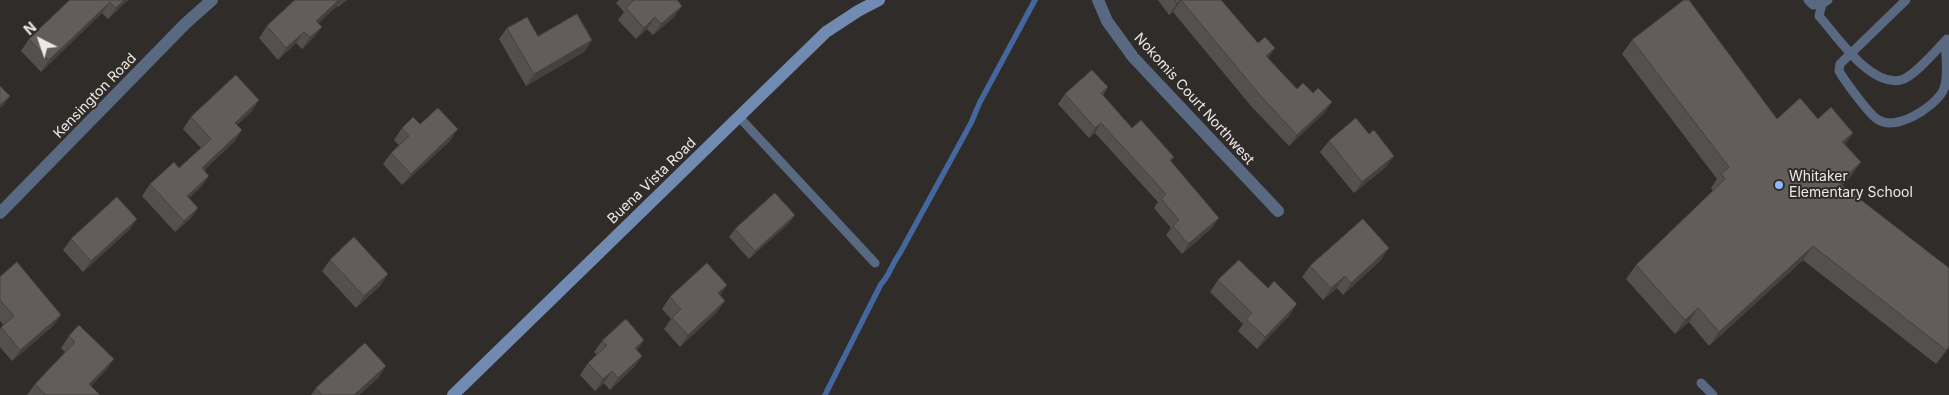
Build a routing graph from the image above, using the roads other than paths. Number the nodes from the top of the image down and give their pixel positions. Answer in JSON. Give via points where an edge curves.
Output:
{"nodes":[{"id":1,"x":212,"y":0,"type":"edge"},
{"id":2,"x":879,"y":0,"type":"edge"},
{"id":3,"x":1098,"y":0,"type":"edge"},
{"id":4,"x":1808,"y":0,"type":"edge"},
{"id":5,"x":1906,"y":0,"type":"edge"},
{"id":6,"x":1826,"y":2,"type":"edge"},
{"id":7,"x":1947,"y":39,"type":"edge"},
{"id":8,"x":1852,"y":53,"type":"junction"},
{"id":9,"x":739,"y":117,"type":"junction"},
{"id":10,"x":1278,"y":211,"type":"dead end"},
{"id":11,"x":0,"y":213,"type":"edge"},
{"id":12,"x":875,"y":263,"type":"dead end"},
{"id":13,"x":1701,"y":383,"type":"dead end"},
{"id":14,"x":453,"y":395,"type":"edge"},
{"id":15,"x":1713,"y":395,"type":"edge"}],
"edges":[{"from":1,"to":11,"type":"street","name":"Kensington Road"},
{"from":2,"to":9,"type":"street","name":"Buena Vista Road","via":[[826,32]]},
{"from":3,"to":10,"type":"street","name":"Nokomis Court Northwest","via":[[1133,57]]},
{"from":4,"to":6,"type":"lane","via":[[1812,5]]},
{"from":5,"to":8,"type":"lane"},
{"from":6,"to":8,"type":"lane","via":[[1819,16]]},
{"from":7,"to":8,"type":"lane","via":[[1914,72],[1901,80],[1884,80],[1866,69]]},
{"from":7,"to":8,"type":"lane","via":[[1944,91],[1921,114],[1891,124],[1877,119],[1844,81],[1839,71],[1840,64]]},
{"from":9,"to":12,"type":"lane"},
{"from":9,"to":14,"type":"street","name":"Buena Vista Road"},
{"from":13,"to":15,"type":"lane"}]}
